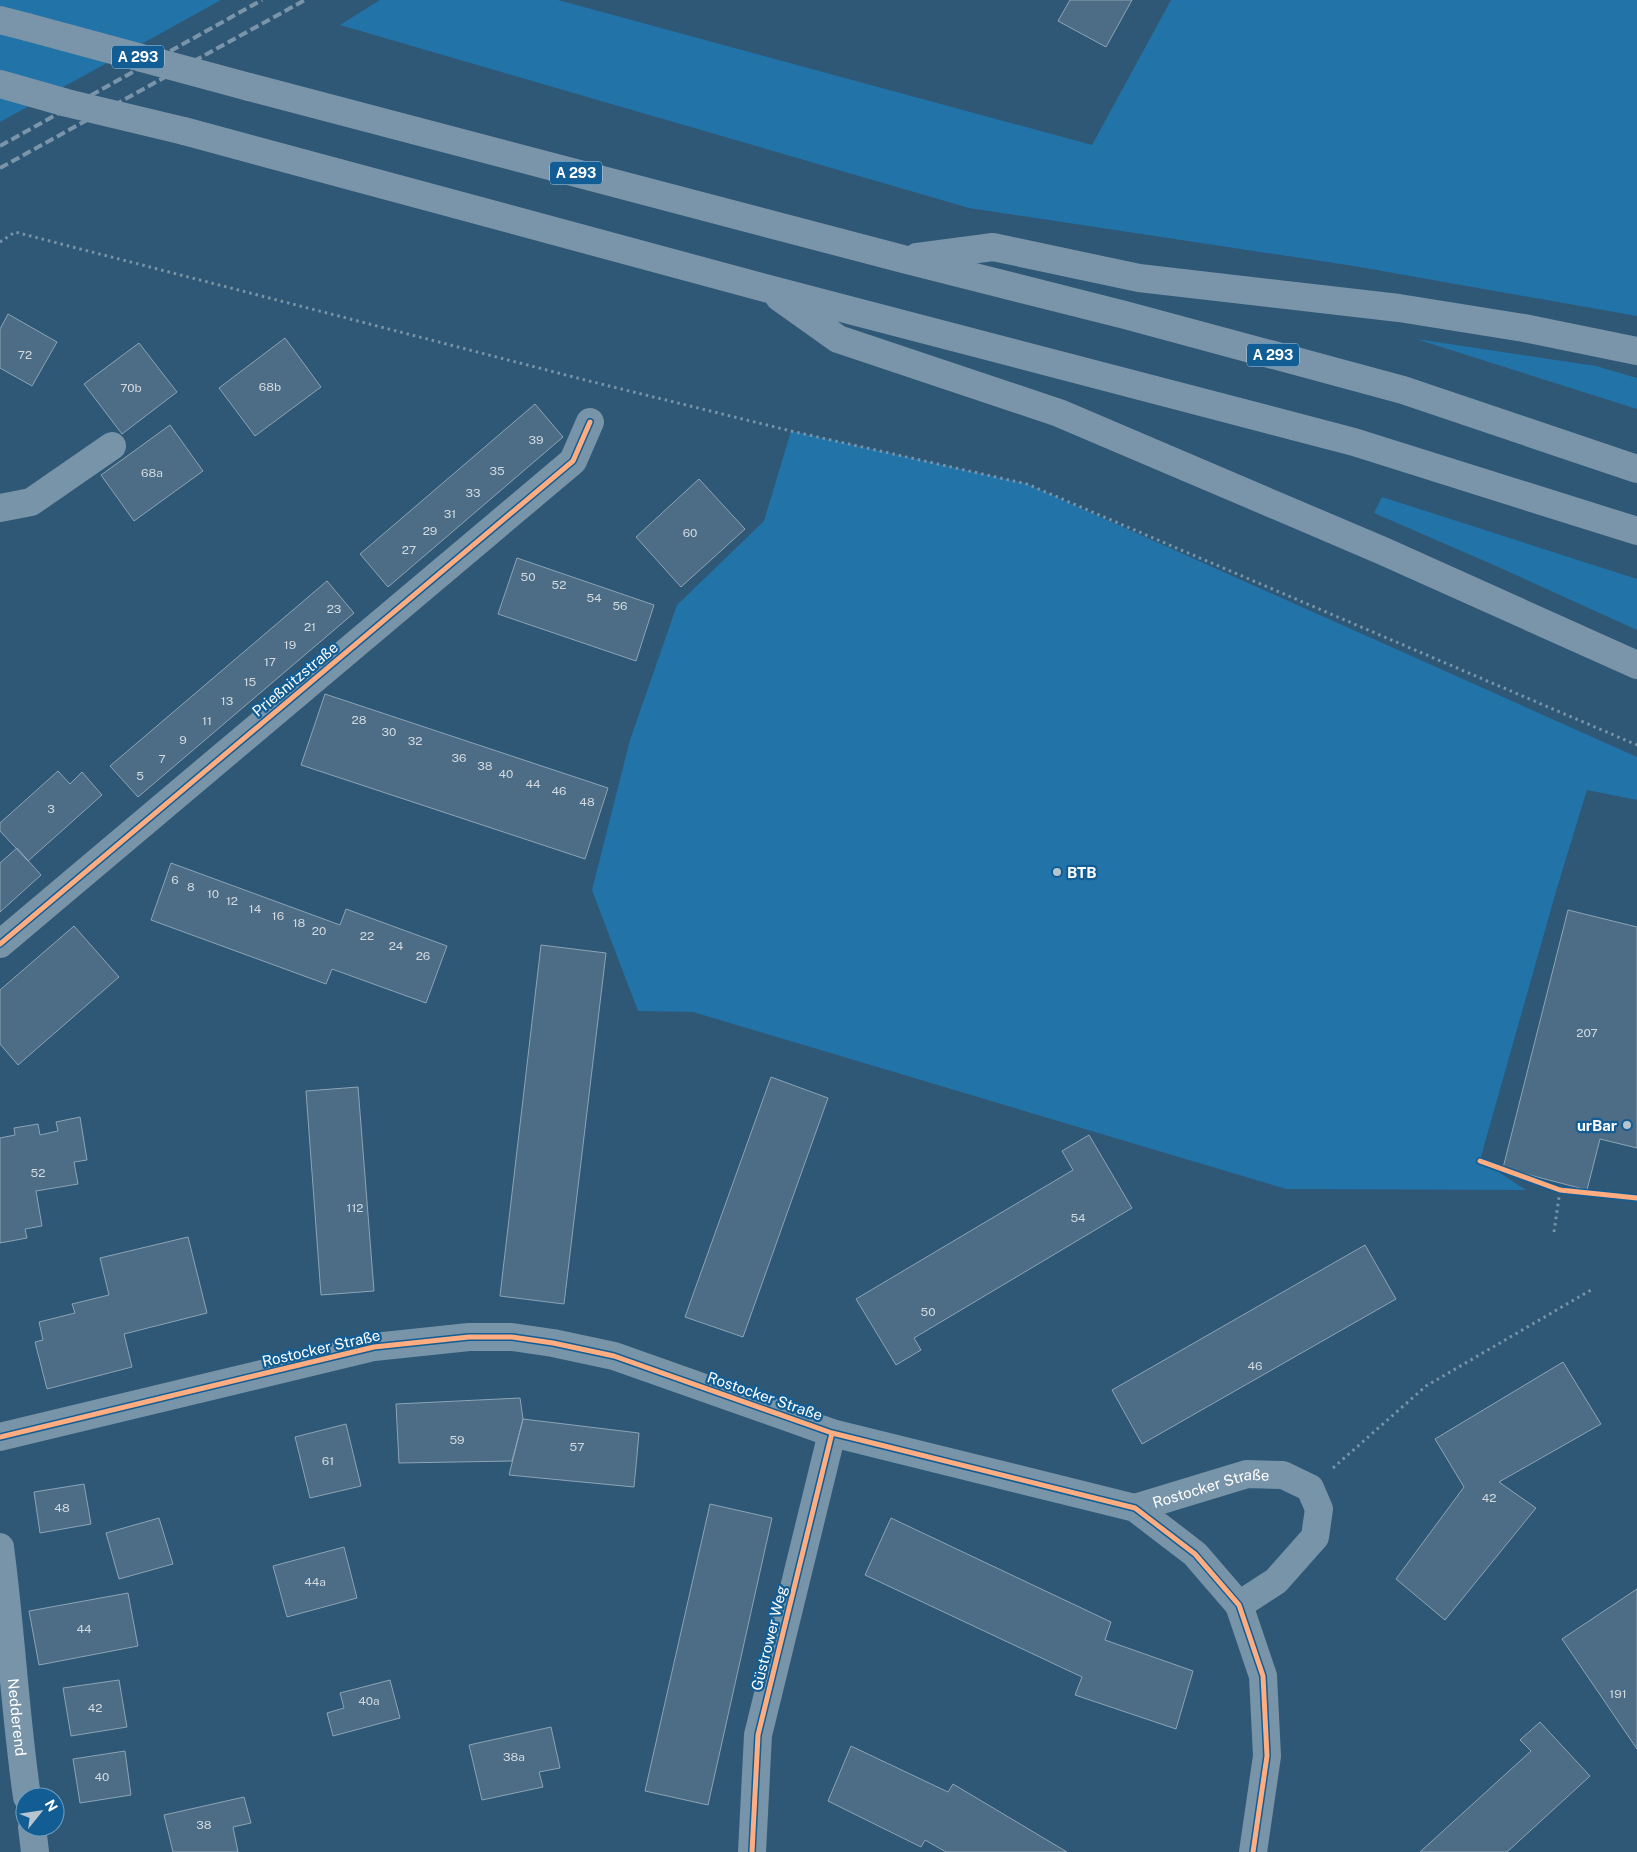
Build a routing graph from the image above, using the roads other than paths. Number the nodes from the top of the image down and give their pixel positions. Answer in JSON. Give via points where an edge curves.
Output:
{"nodes":[{"id":1,"x":0,"y":20,"type":"edge"},
{"id":2,"x":0,"y":84,"type":"edge"},
{"id":3,"x":903,"y":259,"type":"junction"},
{"id":4,"x":765,"y":288,"type":"junction"},
{"id":5,"x":1637,"y":351,"type":"edge"},
{"id":6,"x":590,"y":422,"type":"dead end"},
{"id":7,"x":112,"y":446,"type":"dead end"},
{"id":8,"x":1637,"y":469,"type":"edge"},
{"id":9,"x":0,"y":508,"type":"edge"},
{"id":10,"x":1637,"y":531,"type":"edge"},
{"id":11,"x":1637,"y":665,"type":"edge"},
{"id":12,"x":0,"y":944,"type":"edge"},
{"id":13,"x":832,"y":1433,"type":"junction"},
{"id":14,"x":0,"y":1437,"type":"edge"},
{"id":15,"x":1135,"y":1508,"type":"junction"},
{"id":16,"x":0,"y":1548,"type":"edge"},
{"id":17,"x":4,"y":1604,"type":"edge"},
{"id":18,"x":1239,"y":1605,"type":"junction"},
{"id":19,"x":25,"y":1787,"type":"edge"},
{"id":20,"x":33,"y":1837,"type":"edge"},
{"id":21,"x":35,"y":1852,"type":"edge"},
{"id":22,"x":752,"y":1852,"type":"edge"},
{"id":23,"x":1253,"y":1852,"type":"edge"}],
"edges":[{"from":1,"to":3,"type":"highway","number":"A 293","bridge":true},
{"from":2,"to":4,"type":"highway","bridge":true,"via":[[184,130]]},
{"from":3,"to":5,"type":"highway","via":[[993,247],[1139,278],[1399,308],[1524,328]]},
{"from":3,"to":8,"type":"highway","number":"A 293","via":[[1404,390]]},
{"from":4,"to":10,"type":"highway","via":[[1354,442]]},
{"from":4,"to":11,"type":"highway","via":[[838,339],[1059,414],[1383,551]]},
{"from":6,"to":12,"type":"street","name":"Prießnitzstraße","via":[[573,461]]},
{"from":7,"to":9,"type":"street","via":[[31,502]]},
{"from":13,"to":14,"type":"street","name":"Rostocker Straße","via":[[614,1356],[512,1337],[469,1337],[374,1347]]},
{"from":13,"to":15,"type":"street","name":"Rostocker Straße"},
{"from":13,"to":22,"type":"street","name":"Güstrower Weg","via":[[758,1735]]},
{"from":15,"to":18,"type":"street","name":"Rostocker Straße","via":[[1195,1554]]},
{"from":15,"to":18,"type":"street","name":"Rostocker Straße","via":[[1247,1474],[1283,1475],[1310,1488],[1318,1510],[1316,1537],[1276,1581]]},
{"from":16,"to":17,"type":"street","name":"Nedderend"},
{"from":17,"to":19,"type":"street","name":"Nedderend"},
{"from":18,"to":23,"type":"street","name":"Rostocker Straße","via":[[1263,1676],[1266,1756]]},
{"from":20,"to":21,"type":"street"}]}
